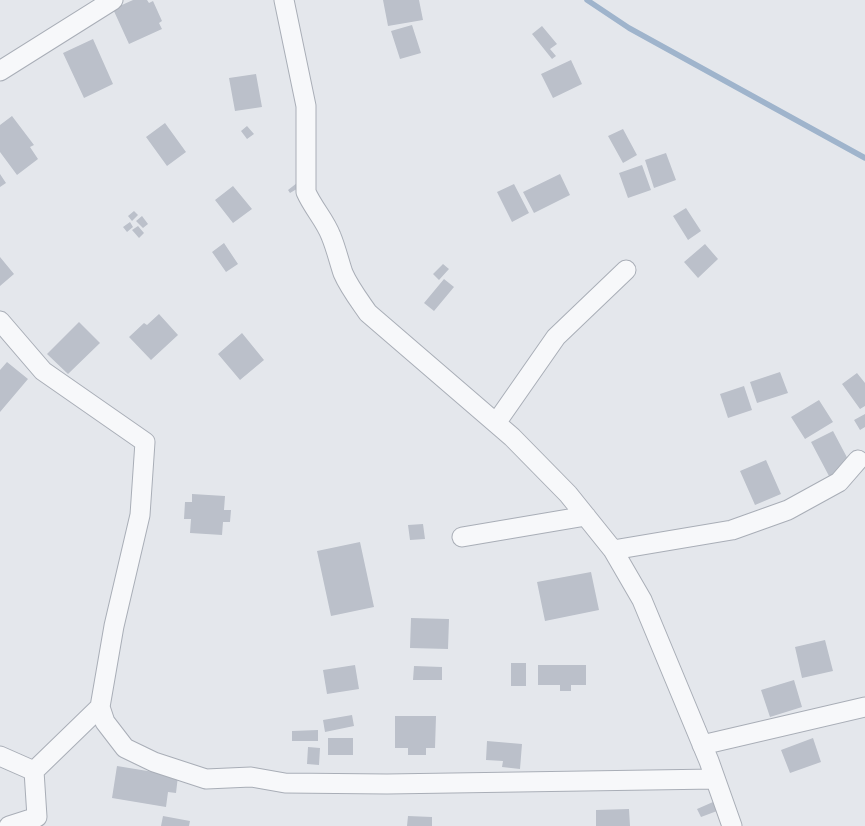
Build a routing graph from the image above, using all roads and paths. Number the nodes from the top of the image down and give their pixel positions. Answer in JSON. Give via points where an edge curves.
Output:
{"nodes":[{"id":1,"x":113,"y":0,"type":"edge"},
{"id":2,"x":284,"y":0,"type":"edge"},
{"id":3,"x":0,"y":71,"type":"edge"},
{"id":4,"x":626,"y":270,"type":"dead end"},
{"id":5,"x":0,"y":321,"type":"edge"},
{"id":6,"x":496,"y":423,"type":"junction"},
{"id":7,"x":858,"y":460,"type":"dead end"},
{"id":8,"x":586,"y":516,"type":"junction"},
{"id":9,"x":462,"y":537,"type":"dead end"},
{"id":10,"x":613,"y":550,"type":"junction"},
{"id":11,"x":100,"y":706,"type":"junction"},
{"id":12,"x":865,"y":707,"type":"edge"},
{"id":13,"x":702,"y":746,"type":"junction"},
{"id":14,"x":0,"y":756,"type":"edge"},
{"id":15,"x":34,"y":771,"type":"junction"},
{"id":16,"x":716,"y":779,"type":"junction"},
{"id":17,"x":9,"y":826,"type":"edge"},
{"id":18,"x":732,"y":826,"type":"edge"}],
"edges":[{"from":1,"to":3,"type":"street"},
{"from":2,"to":6,"type":"street","via":[[306,106],[306,192],[332,236],[344,274],[368,313]]},
{"from":4,"to":6,"type":"street","via":[[556,337]]},
{"from":5,"to":11,"type":"street","via":[[43,371],[145,442],[140,515],[114,626]]},
{"from":6,"to":8,"type":"street"},
{"from":7,"to":10,"type":"street","via":[[839,482],[788,510],[732,530]]},
{"from":8,"to":9,"type":"street"},
{"from":8,"to":10,"type":"street"},
{"from":10,"to":13,"type":"street","via":[[642,600]]},
{"from":11,"to":15,"type":"street"},
{"from":11,"to":16,"type":"street","via":[[105,722],[125,748],[154,762],[206,778],[387,784]]},
{"from":12,"to":13,"type":"street"},
{"from":13,"to":16,"type":"street"},
{"from":14,"to":15,"type":"street"},
{"from":15,"to":17,"type":"street","via":[[37,817]]},
{"from":16,"to":18,"type":"street"}]}
